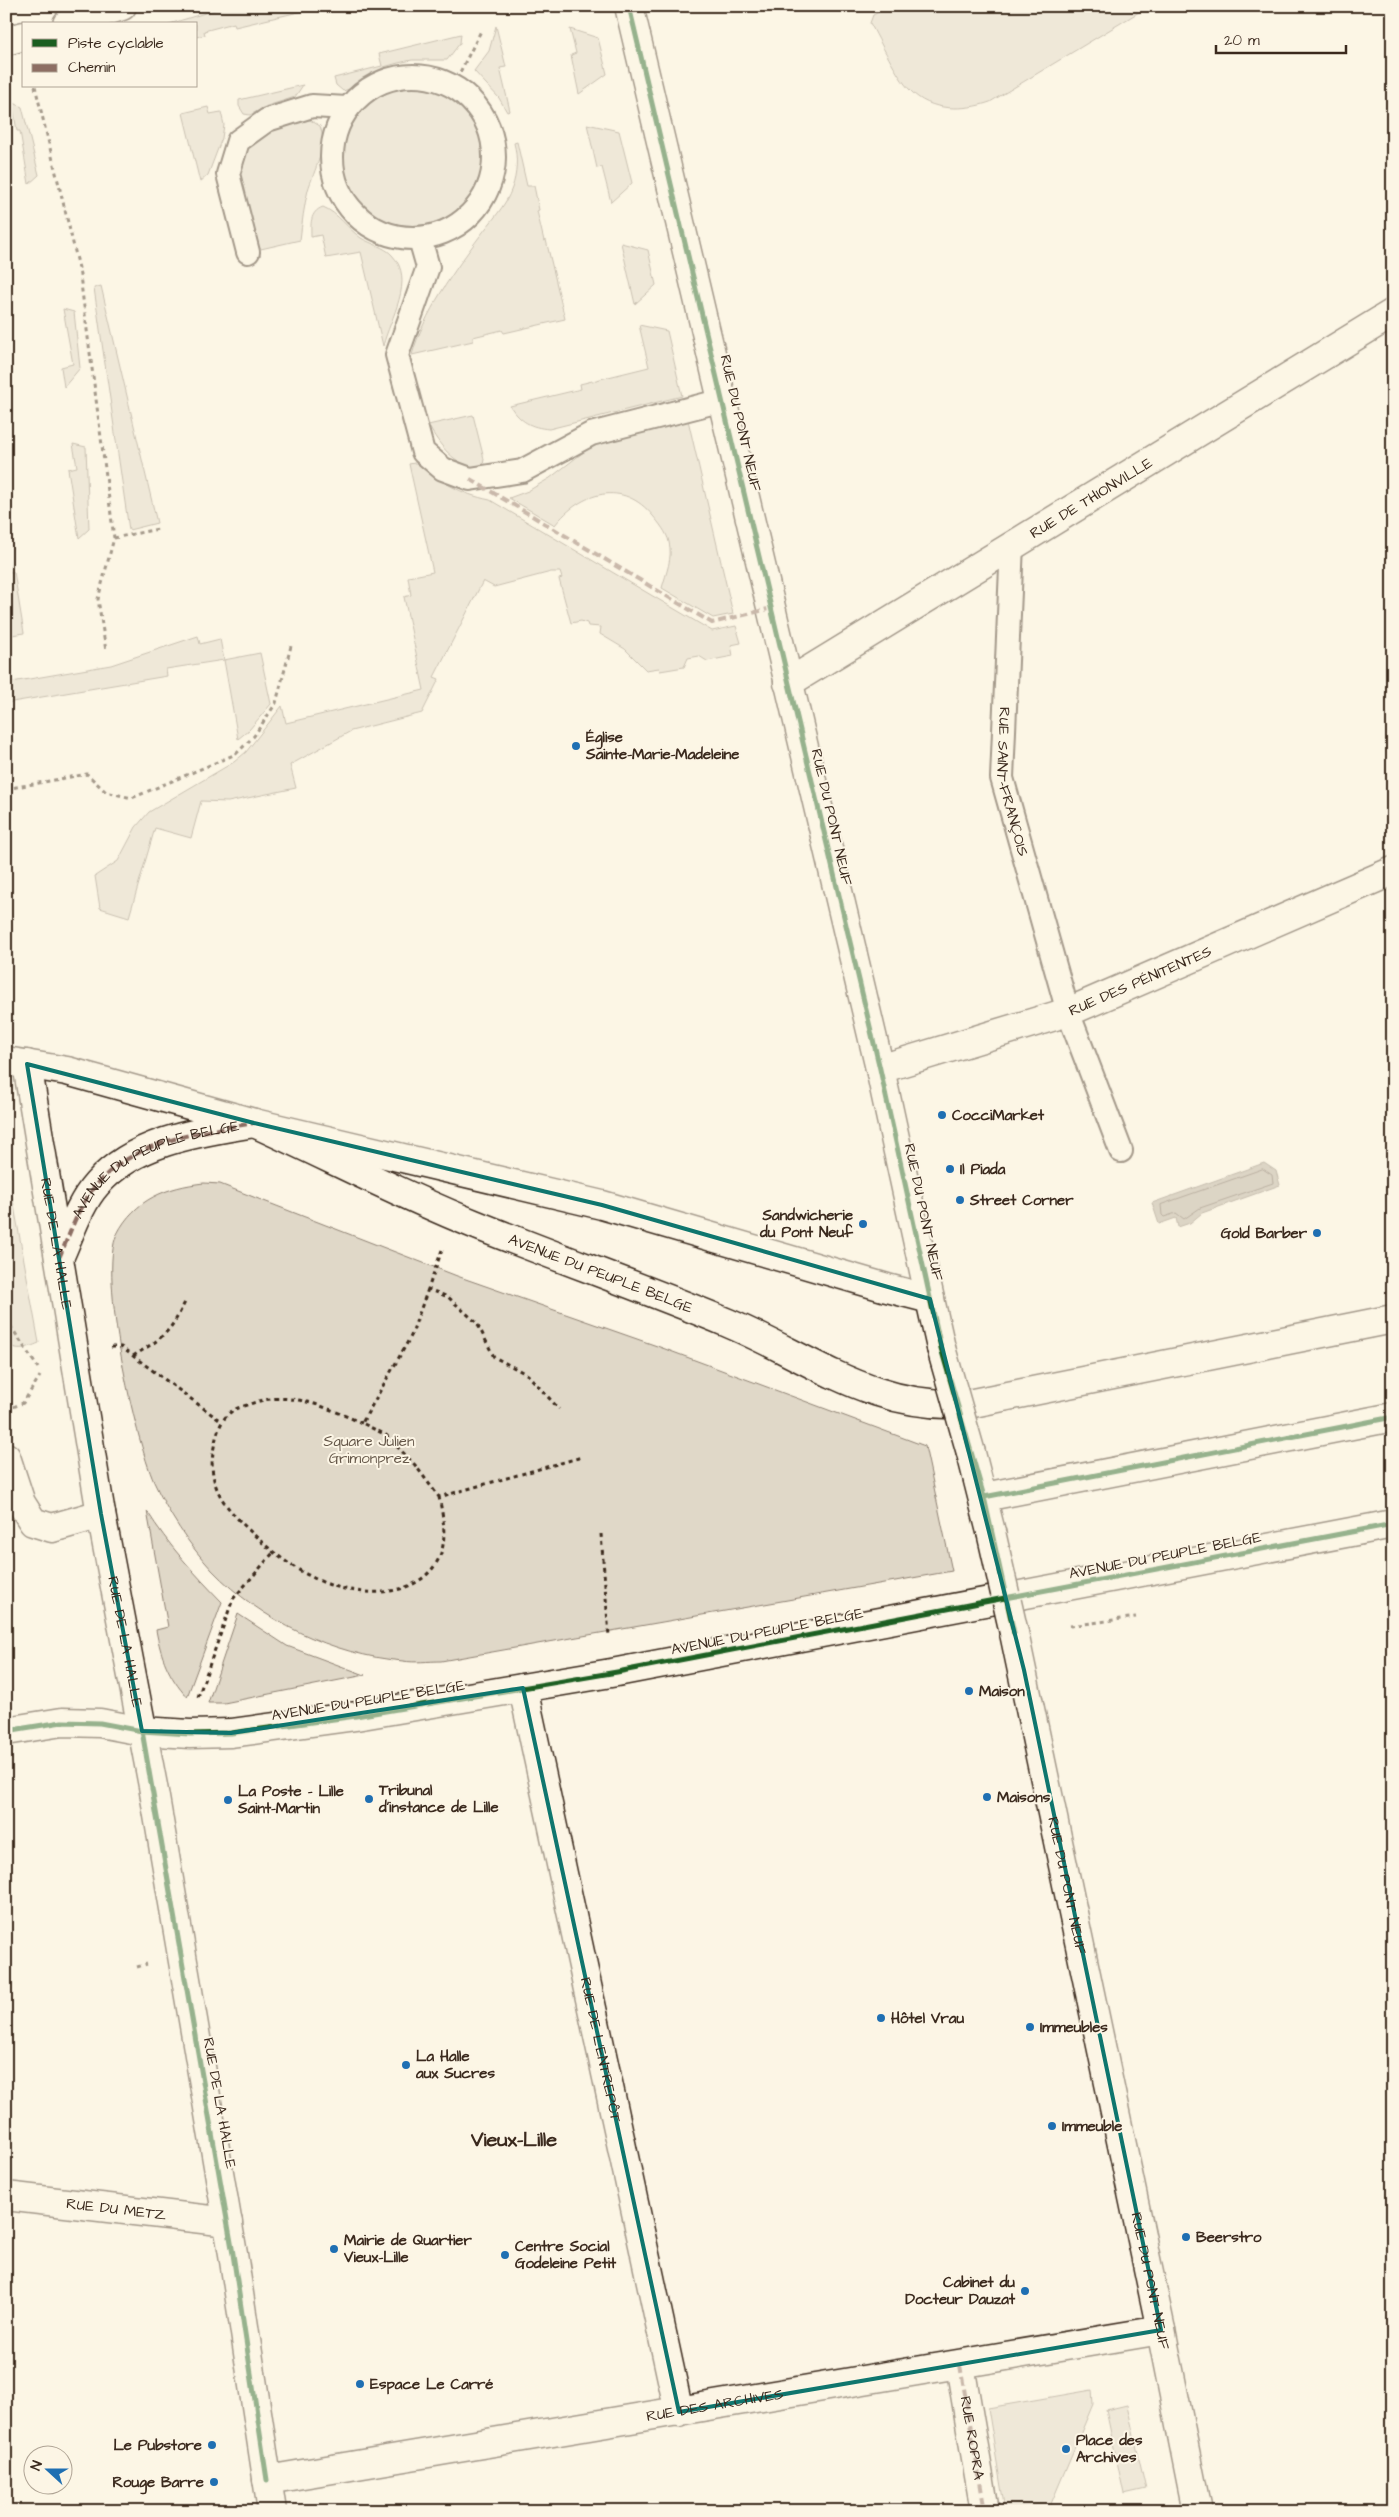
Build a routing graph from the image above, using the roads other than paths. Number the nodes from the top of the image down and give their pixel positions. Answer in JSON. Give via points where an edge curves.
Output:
{"nodes":[{"id":1,"x":122,"y":6,"type":"edge"},
{"id":2,"x":629,"y":6,"type":"edge"},
{"id":3,"x":73,"y":22,"type":"edge"},
{"id":4,"x":22,"y":37,"type":"edge"},
{"id":5,"x":6,"y":42,"type":"edge"},
{"id":6,"x":347,"y":108,"type":"junction"},
{"id":7,"x":420,"y":239,"type":"junction"},
{"id":8,"x":248,"y":252,"type":"dead end"},
{"id":9,"x":1393,"y":313,"type":"edge"},
{"id":10,"x":723,"y":400,"type":"junction"},
{"id":11,"x":1012,"y":544,"type":"junction"},
{"id":12,"x":788,"y":683,"type":"junction"},
{"id":13,"x":1393,"y":872,"type":"edge"},
{"id":14,"x":1068,"y":1012,"type":"junction"},
{"id":15,"x":17,"y":1062,"type":"edge"},
{"id":16,"x":880,"y":1069,"type":"junction"},
{"id":17,"x":254,"y":1122,"type":"junction"},
{"id":18,"x":1121,"y":1151,"type":"dead end"},
{"id":19,"x":59,"y":1258,"type":"junction"},
{"id":20,"x":930,"y":1299,"type":"junction"},
{"id":21,"x":1393,"y":1319,"type":"edge"},
{"id":22,"x":1393,"y":1417,"type":"edge"},
{"id":23,"x":6,"y":1457,"type":"edge"},
{"id":24,"x":984,"y":1498,"type":"junction"},
{"id":25,"x":101,"y":1514,"type":"junction"},
{"id":26,"x":1393,"y":1524,"type":"edge"},
{"id":27,"x":523,"y":1688,"type":"junction"},
{"id":28,"x":6,"y":1731,"type":"edge"},
{"id":29,"x":142,"y":1731,"type":"junction"},
{"id":30,"x":6,"y":2196,"type":"edge"},
{"id":31,"x":228,"y":2222,"type":"junction"},
{"id":32,"x":1161,"y":2330,"type":"junction"},
{"id":33,"x":960,"y":2365,"type":"junction"},
{"id":34,"x":679,"y":2412,"type":"junction"},
{"id":35,"x":267,"y":2480,"type":"junction"},
{"id":36,"x":272,"y":2511,"type":"edge"},
{"id":37,"x":985,"y":2511,"type":"edge"},
{"id":38,"x":1197,"y":2511,"type":"edge"}],
"edges":[{"from":1,"to":3,"type":"street"},
{"from":2,"to":10,"type":"street","name":"RUE DU PONT NEUF"},
{"from":4,"to":5,"type":"street"},
{"from":6,"to":7,"type":"lane","via":[[336,132],[333,150],[336,185],[350,208],[369,226],[393,237]]},
{"from":6,"to":7,"type":"lane","via":[[366,90],[390,78],[416,75],[442,79],[465,92],[483,113],[494,139],[495,167],[487,194],[470,216],[447,232]]},
{"from":6,"to":8,"type":"lane","via":[[312,106],[267,120],[238,141],[228,174]]},
{"from":7,"to":10,"type":"lane","via":[[428,267],[397,354],[422,452],[443,469],[470,479],[522,470],[591,434]]},
{"from":9,"to":11,"type":"street","name":"RUE DE THIONVILLE"},
{"from":10,"to":12,"type":"street","name":"RUE DU PONT NEUF"},
{"from":11,"to":12,"type":"street","name":"RUE DE THIONVILLE"},
{"from":11,"to":14,"type":"lane","name":"RUE SAINT-FRANÇOIS","via":[[1002,778]]},
{"from":12,"to":16,"type":"street","name":"RUE DU PONT NEUF"},
{"from":13,"to":14,"type":"street","name":"RUE DES PÉNITENTES"},
{"from":14,"to":16,"type":"street","name":"RUE DES PÉNITENTES"},
{"from":14,"to":18,"type":"lane","name":"RUE SAINT-FRANÇOIS"},
{"from":15,"to":17,"type":"street","name":"AVENUE DU PEUPLE BELGE","via":[[67,1071]]},
{"from":15,"to":19,"type":"street","name":"RUE DE LA HALLE"},
{"from":16,"to":20,"type":"street","name":"RUE DU PONT NEUF"},
{"from":17,"to":19,"type":"street","name":"AVENUE DU PEUPLE BELGE","via":[[179,1137],[123,1162],[97,1183],[89,1194]]},
{"from":17,"to":20,"type":"street","name":"AVENUE DU PEUPLE BELGE","via":[[602,1205]]},
{"from":17,"to":21,"type":"street","name":"AVENUE DU PEUPLE BELGE","via":[[455,1216],[729,1324],[860,1387],[928,1404],[973,1403]]},
{"from":19,"to":25,"type":"street","name":"RUE DE LA HALLE"},
{"from":20,"to":24,"type":"street","name":"RUE DU PONT NEUF","bridge":true},
{"from":22,"to":24,"type":"street"},
{"from":23,"to":25,"type":"street","via":[[21,1503],[33,1522],[52,1528]]},
{"from":24,"to":32,"type":"street","name":"RUE DU PONT NEUF","bridge":true},
{"from":25,"to":29,"type":"street","name":"RUE DE LA HALLE"},
{"from":26,"to":27,"type":"street","name":"AVENUE DU PEUPLE BELGE"},
{"from":27,"to":29,"type":"street","name":"AVENUE DU PEUPLE BELGE","via":[[231,1733]]},
{"from":27,"to":34,"type":"street","name":"RUE DE L'ENTREPÔT"},
{"from":28,"to":29,"type":"street","name":"AVENUE DU PEUPLE BELGE","via":[[62,1722],[100,1723]]},
{"from":29,"to":31,"type":"street","name":"RUE DE LA HALLE"},
{"from":30,"to":31,"type":"street","name":"RUE DU METZ"},
{"from":31,"to":35,"type":"street","name":"RUE DE LA HALLE"},
{"from":32,"to":33,"type":"street","name":"RUE DES ARCHIVES"},
{"from":32,"to":38,"type":"street","name":"RUE DU PONT NEUF"},
{"from":33,"to":34,"type":"street","name":"RUE DES ARCHIVES"},
{"from":33,"to":37,"type":"street","name":"RUE ROPRA"},
{"from":34,"to":35,"type":"street","name":"RUE DES ARCHIVES"},
{"from":35,"to":36,"type":"street","name":"RUE DE LA HALLE"}]}
